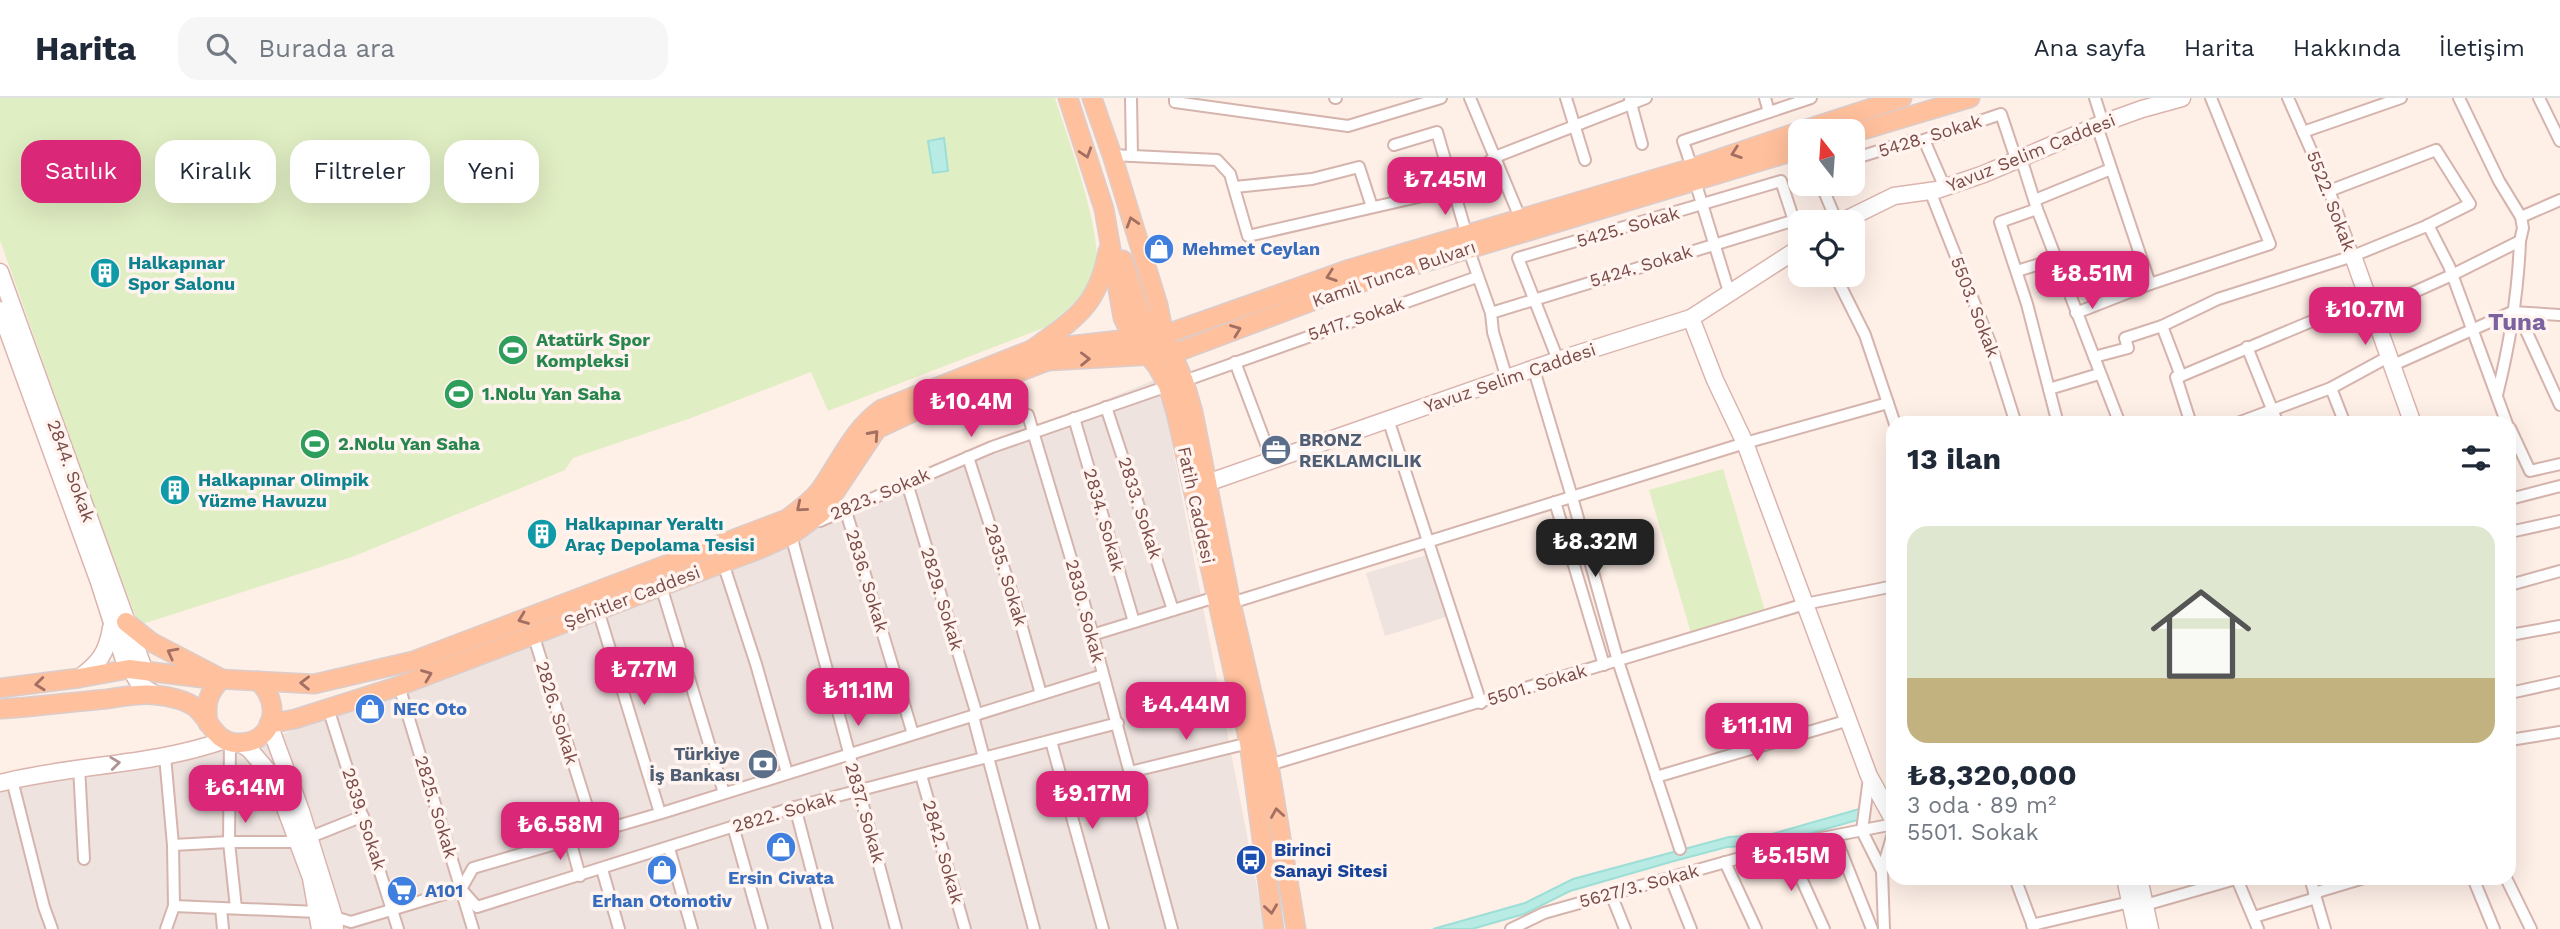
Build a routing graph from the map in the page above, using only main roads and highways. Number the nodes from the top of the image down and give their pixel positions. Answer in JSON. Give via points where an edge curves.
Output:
{"nodes":[{"id":1,"x":1068,"y":98,"type":"edge"},
{"id":2,"x":1092,"y":98,"type":"edge"},
{"id":3,"x":1970,"y":98,"type":"edge"},
{"id":4,"x":1897,"y":99,"type":"edge"},
{"id":5,"x":1837,"y":119,"type":"edge"},
{"id":6,"x":1866,"y":129,"type":"edge"},
{"id":7,"x":1788,"y":136,"type":"edge"},
{"id":8,"x":1788,"y":152,"type":"edge"},
{"id":9,"x":1694,"y":174,"type":"junction"},
{"id":10,"x":1104,"y":209,"type":"junction"},
{"id":11,"x":1468,"y":242,"type":"junction"},
{"id":12,"x":1133,"y":338,"type":"junction"},
{"id":13,"x":1160,"y":344,"type":"junction"},
{"id":14,"x":1031,"y":350,"type":"junction"},
{"id":15,"x":1176,"y":383,"type":"junction"},
{"id":16,"x":1224,"y":600,"type":"junction"},
{"id":17,"x":119,"y":622,"type":"road end"},
{"id":18,"x":222,"y":679,"type":"junction"},
{"id":19,"x":258,"y":681,"type":"junction"},
{"id":20,"x":0,"y":688,"type":"edge"},
{"id":21,"x":3,"y":709,"type":"edge"},
{"id":22,"x":208,"y":723,"type":"junction"},
{"id":23,"x":269,"y":724,"type":"junction"},
{"id":24,"x":1274,"y":929,"type":"edge"},
{"id":25,"x":1296,"y":929,"type":"edge"}],
"edges":[{"from":1,"to":10,"type":"main road","one_way":true},
{"from":13,"to":2,"type":"main road","one_way":true,"via":[[1158,305]]},
{"from":3,"to":6,"type":"main road"},
{"from":4,"to":5,"type":"main road","name":"Kamil Tunca Bulvarı"},
{"from":7,"to":9,"type":"main road","name":"Kamil Tunca Bulvarı","one_way":true},
{"from":8,"to":9,"type":"main road","name":"Kamil Tunca Bulvarı"},
{"from":9,"to":11,"type":"main road","name":"Kamil Tunca Bulvarı"},
{"from":9,"to":11,"type":"main road","name":"Kamil Tunca Bulvarı","via":[[1521,219]]},
{"from":10,"to":12,"type":"main road","via":[[1124,318]]},
{"from":10,"to":13,"type":"main road","via":[[1141,315]]},
{"from":10,"to":14,"type":"main road","via":[[1108,249],[1104,272],[1090,302],[1066,327]]},
{"from":11,"to":13,"type":"main road","name":"Kamil Tunca Bulvarı","via":[[1376,277]]},
{"from":12,"to":13,"type":"main road","name":"Şehitler Caddesi"},
{"from":12,"to":14,"type":"main road","name":"Şehitler Caddesi"},
{"from":13,"to":15,"type":"main road"},
{"from":23,"to":13,"type":"main road","name":"Şehitler Caddesi","one_way":true,"via":[[399,686],[791,535],[821,513],[877,429],[913,412],[1048,362]]},
{"from":14,"to":19,"type":"main road","name":"Şehitler Caddesi","one_way":true,"via":[[867,419],[818,493],[786,519],[413,661],[314,684]]},
{"from":15,"to":16,"type":"main road","name":"Fatih Caddesi"},
{"from":15,"to":16,"type":"main road","via":[[1194,412]]},
{"from":16,"to":24,"type":"main road","name":"Fatih Caddesi","one_way":true},
{"from":25,"to":16,"type":"main road","one_way":true,"via":[[1269,765]]},
{"from":18,"to":17,"type":"main road","one_way":true},
{"from":18,"to":19,"type":"main road","name":"Şehitler Caddesi"},
{"from":18,"to":20,"type":"main road","name":"Şehitler Caddesi","one_way":true,"via":[[137,669]]},
{"from":18,"to":22,"type":"main road","via":[[208,698]]},
{"from":19,"to":23,"type":"main road","via":[[273,705]]},
{"from":21,"to":22,"type":"main road","via":[[155,695],[191,704]]},
{"from":22,"to":23,"type":"main road","name":"Şehitler Caddesi","via":[[232,742],[252,740]]}]}
